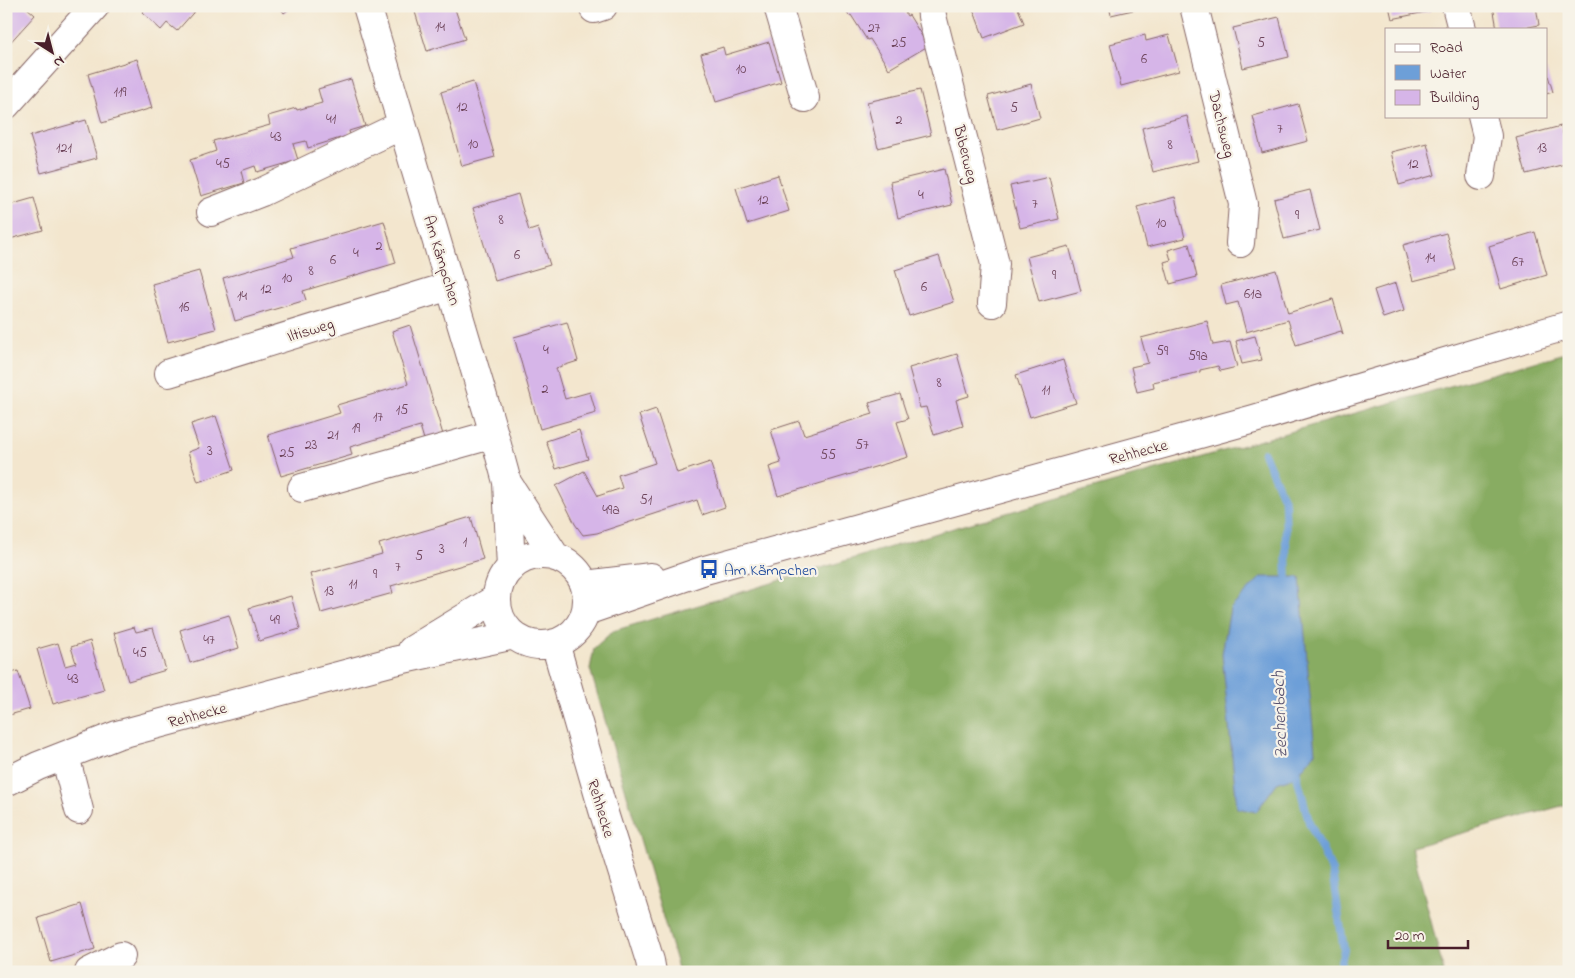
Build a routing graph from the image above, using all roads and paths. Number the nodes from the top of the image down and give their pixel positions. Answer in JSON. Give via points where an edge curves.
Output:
{"nodes":[{"id":1,"x":95,"y":6,"type":"edge"},
{"id":2,"x":367,"y":6,"type":"edge"},
{"id":3,"x":778,"y":6,"type":"edge"},
{"id":4,"x":931,"y":6,"type":"edge"},
{"id":5,"x":1194,"y":6,"type":"edge"},
{"id":6,"x":1456,"y":6,"type":"edge"},
{"id":7,"x":1462,"y":28,"type":"edge"},
{"id":8,"x":805,"y":98,"type":"dead end"},
{"id":9,"x":6,"y":105,"type":"edge"},
{"id":10,"x":1482,"y":118,"type":"edge"},
{"id":11,"x":402,"y":125,"type":"junction"},
{"id":12,"x":1481,"y":176,"type":"dead end"},
{"id":13,"x":211,"y":212,"type":"dead end"},
{"id":14,"x":1240,"y":243,"type":"dead end"},
{"id":15,"x":450,"y":286,"type":"junction"},
{"id":16,"x":992,"y":304,"type":"dead end"},
{"id":17,"x":1569,"y":326,"type":"edge"},
{"id":18,"x":169,"y":373,"type":"dead end"},
{"id":19,"x":494,"y":434,"type":"junction"},
{"id":20,"x":507,"y":482,"type":"junction"},
{"id":21,"x":302,"y":488,"type":"dead end"},
{"id":22,"x":555,"y":556,"type":"junction"},
{"id":23,"x":511,"y":568,"type":"junction"},
{"id":24,"x":498,"y":598,"type":"junction"},
{"id":25,"x":585,"y":598,"type":"junction"},
{"id":26,"x":514,"y":635,"type":"junction"},
{"id":27,"x":555,"y":643,"type":"junction"},
{"id":28,"x":394,"y":661,"type":"junction"},
{"id":29,"x":65,"y":756,"type":"junction"},
{"id":30,"x":6,"y":782,"type":"edge"},
{"id":31,"x":79,"y":810,"type":"dead end"},
{"id":32,"x":121,"y":956,"type":"dead end"},
{"id":33,"x":88,"y":972,"type":"edge"},
{"id":34,"x":652,"y":972,"type":"edge"}],
"edges":[{"from":1,"to":9,"type":"street"},
{"from":2,"to":11,"type":"street","name":"Am Kämpchen"},
{"from":3,"to":8,"type":"street"},
{"from":4,"to":16,"type":"street","name":"Biberweg","via":[[994,264]]},
{"from":5,"to":14,"type":"street","name":"Dachsweg","via":[[1244,204]]},
{"from":6,"to":7,"type":"street"},
{"from":10,"to":12,"type":"street","via":[[1487,136]]},
{"from":11,"to":13,"type":"street","via":[[262,192]]},
{"from":11,"to":15,"type":"street","name":"Am Kämpchen"},
{"from":15,"to":18,"type":"street","name":"Iltisweg"},
{"from":15,"to":19,"type":"street","name":"Am Kämpchen"},
{"from":17,"to":25,"type":"street","name":"Rehhecke","via":[[1254,419],[705,570]]},
{"from":19,"to":20,"type":"street","name":"Am Kämpchen"},
{"from":19,"to":21,"type":"street"},
{"from":20,"to":22,"type":"street","name":"Am Kämpchen"},
{"from":20,"to":23,"type":"street","name":"Am Kämpchen"},
{"from":22,"to":23,"type":"street","via":[[539,555],[524,559]]},
{"from":22,"to":25,"type":"street","via":[[578,572]]},
{"from":23,"to":24,"type":"street","via":[[501,582]]},
{"from":24,"to":26,"type":"street","via":[[499,612]]},
{"from":24,"to":28,"type":"street","name":"Rehhecke"},
{"from":25,"to":27,"type":"street","via":[[580,625]]},
{"from":26,"to":27,"type":"street","via":[[541,645]]},
{"from":26,"to":28,"type":"street","name":"Rehhecke"},
{"from":27,"to":34,"type":"street","name":"Rehhecke"},
{"from":28,"to":29,"type":"street","name":"Rehhecke","via":[[118,735]]},
{"from":29,"to":30,"type":"street","name":"Rehhecke"},
{"from":29,"to":31,"type":"street"},
{"from":32,"to":33,"type":"street"}]}
